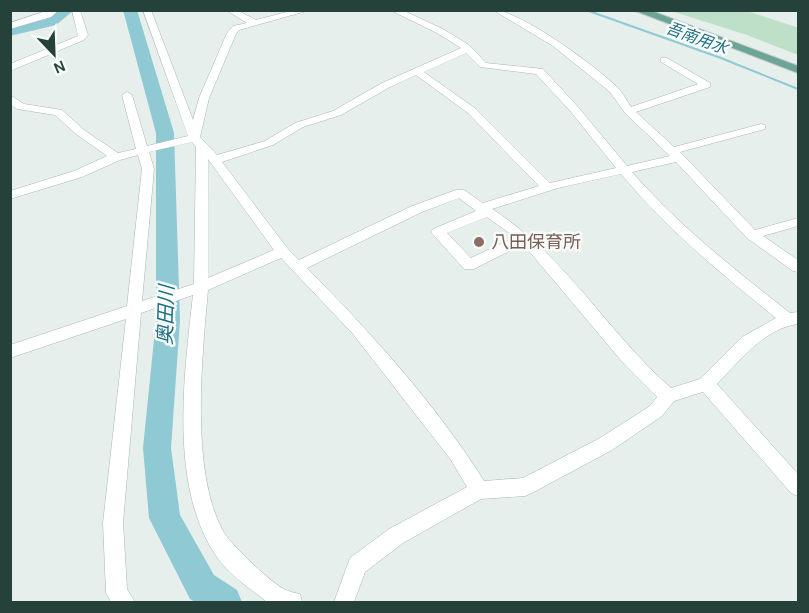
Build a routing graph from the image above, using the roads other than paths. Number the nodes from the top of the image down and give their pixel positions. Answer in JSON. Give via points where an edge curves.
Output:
{"nodes":[{"id":1,"x":29,"y":10,"type":"edge"},
{"id":2,"x":76,"y":10,"type":"edge"},
{"id":3,"x":147,"y":10,"type":"edge"},
{"id":4,"x":230,"y":10,"type":"edge"},
{"id":5,"x":306,"y":10,"type":"edge"},
{"id":6,"x":394,"y":10,"type":"edge"},
{"id":7,"x":497,"y":10,"type":"edge"},
{"id":8,"x":638,"y":10,"type":"edge"},
{"id":9,"x":51,"y":13,"type":"edge"},
{"id":10,"x":256,"y":24,"type":"junction"},
{"id":11,"x":10,"y":26,"type":"edge"},
{"id":12,"x":467,"y":49,"type":"junction"},
{"id":13,"x":664,"y":60,"type":"dead end"},
{"id":14,"x":10,"y":68,"type":"edge"},
{"id":15,"x":798,"y":70,"type":"edge"},
{"id":16,"x":416,"y":71,"type":"junction"},
{"id":17,"x":127,"y":95,"type":"dead end"},
{"id":18,"x":10,"y":98,"type":"edge"},
{"id":19,"x":629,"y":111,"type":"junction"},
{"id":20,"x":761,"y":127,"type":"dead end"},
{"id":21,"x":194,"y":142,"type":"junction"},
{"id":22,"x":150,"y":149,"type":"junction"},
{"id":23,"x":675,"y":154,"type":"junction"},
{"id":24,"x":116,"y":158,"type":"junction"},
{"id":25,"x":215,"y":160,"type":"junction"},
{"id":26,"x":624,"y":169,"type":"junction"},
{"id":27,"x":546,"y":187,"type":"junction"},
{"id":28,"x":10,"y":195,"type":"edge"},
{"id":29,"x":483,"y":210,"type":"junction"},
{"id":30,"x":798,"y":222,"type":"edge"},
{"id":31,"x":752,"y":235,"type":"junction"},
{"id":32,"x":524,"y":238,"type":"junction"},
{"id":33,"x":284,"y":252,"type":"junction"},
{"id":34,"x":299,"y":266,"type":"junction"},
{"id":35,"x":798,"y":267,"type":"edge"},
{"id":36,"x":201,"y":287,"type":"junction"},
{"id":37,"x":139,"y":308,"type":"junction"},
{"id":38,"x":793,"y":319,"type":"edge"},
{"id":39,"x":10,"y":352,"type":"edge"},
{"id":40,"x":706,"y":384,"type":"junction"},
{"id":41,"x":668,"y":396,"type":"junction"},
{"id":42,"x":798,"y":488,"type":"edge"},
{"id":43,"x":479,"y":490,"type":"junction"},
{"id":44,"x":124,"y":603,"type":"edge"},
{"id":45,"x":292,"y":603,"type":"edge"},
{"id":46,"x":344,"y":603,"type":"edge"}],
"edges":[{"from":1,"to":9,"type":"street"},
{"from":2,"to":14,"type":"street","via":[[81,38]]},
{"from":3,"to":21,"type":"street"},
{"from":4,"to":10,"type":"street"},
{"from":5,"to":10,"type":"street"},
{"from":6,"to":12,"type":"street","via":[[440,31]]},
{"from":7,"to":19,"type":"street","via":[[556,44],[614,90]]},
{"from":8,"to":15,"type":"main road"},
{"from":9,"to":11,"type":"street"},
{"from":10,"to":21,"type":"street","via":[[236,28],[232,33],[204,98]]},
{"from":12,"to":16,"type":"street"},
{"from":12,"to":26,"type":"street","via":[[483,65],[539,71],[583,117]]},
{"from":13,"to":19,"type":"street","via":[[706,85]]},
{"from":16,"to":25,"type":"street","via":[[337,112],[299,125],[269,142]]},
{"from":16,"to":27,"type":"street","via":[[472,111]]},
{"from":17,"to":22,"type":"street"},
{"from":18,"to":24,"type":"street","via":[[21,107],[58,112]]},
{"from":19,"to":23,"type":"street"},
{"from":20,"to":23,"type":"street"},
{"from":21,"to":22,"type":"street"},
{"from":21,"to":25,"type":"street"},
{"from":21,"to":36,"type":"street"},
{"from":22,"to":24,"type":"street"},
{"from":22,"to":37,"type":"street"},
{"from":23,"to":26,"type":"street"},
{"from":23,"to":31,"type":"street"},
{"from":24,"to":28,"type":"street"},
{"from":25,"to":33,"type":"street"},
{"from":26,"to":27,"type":"street"},
{"from":26,"to":38,"type":"street","via":[[677,228]]},
{"from":27,"to":29,"type":"street"},
{"from":29,"to":32,"type":"street"},
{"from":29,"to":32,"type":"street","via":[[438,232],[469,265]]},
{"from":29,"to":34,"type":"street","via":[[460,193],[417,209]]},
{"from":30,"to":31,"type":"street"},
{"from":31,"to":35,"type":"street"},
{"from":32,"to":41,"type":"street"},
{"from":33,"to":34,"type":"street"},
{"from":33,"to":36,"type":"street"},
{"from":34,"to":43,"type":"street","via":[[358,330],[457,454]]},
{"from":36,"to":37,"type":"street"},
{"from":36,"to":45,"type":"street","via":[[192,444],[201,496],[214,536],[228,556],[281,600]]},
{"from":37,"to":39,"type":"street"},
{"from":37,"to":44,"type":"street","via":[[113,523],[117,593]]},
{"from":38,"to":40,"type":"street","via":[[748,341]]},
{"from":40,"to":41,"type":"street"},
{"from":40,"to":42,"type":"street"},
{"from":41,"to":43,"type":"street","via":[[656,411],[606,444],[525,487]]},
{"from":43,"to":46,"type":"street","via":[[396,536],[357,565]]}]}
